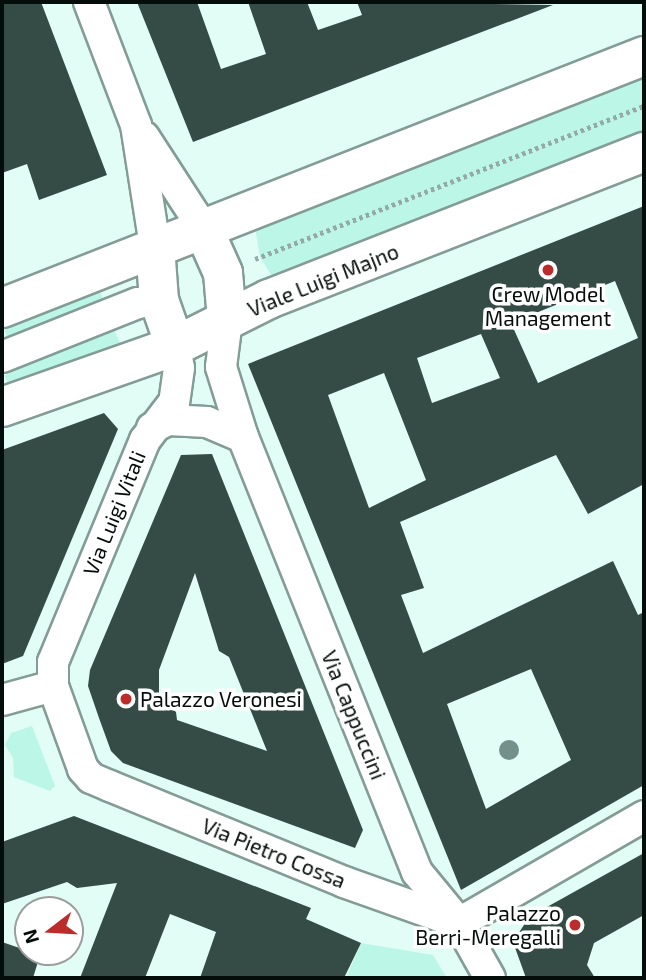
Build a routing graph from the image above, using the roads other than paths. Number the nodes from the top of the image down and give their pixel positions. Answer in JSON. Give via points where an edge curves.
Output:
{"nodes":[{"id":1,"x":89,"y":2,"type":"edge"},
{"id":2,"x":644,"y":57,"type":"edge"},
{"id":3,"x":136,"y":125,"type":"junction"},
{"id":4,"x":644,"y":152,"type":"edge"},
{"id":5,"x":202,"y":228,"type":"junction"},
{"id":6,"x":155,"y":247,"type":"junction"},
{"id":7,"x":159,"y":300,"type":"junction"},
{"id":8,"x":2,"y":308,"type":"edge"},
{"id":9,"x":227,"y":320,"type":"junction"},
{"id":10,"x":175,"y":346,"type":"junction"},
{"id":11,"x":2,"y":357,"type":"edge"},
{"id":12,"x":2,"y":407,"type":"edge"},
{"id":13,"x":152,"y":429,"type":"junction"},
{"id":14,"x":243,"y":437,"type":"junction"},
{"id":15,"x":53,"y":686,"type":"junction"},
{"id":16,"x":2,"y":700,"type":"edge"},
{"id":17,"x":644,"y":816,"type":"edge"},
{"id":18,"x":459,"y":923,"type":"junction"},
{"id":19,"x":490,"y":978,"type":"edge"}],
"edges":[{"from":1,"to":3,"type":"street"},
{"from":2,"to":5,"type":"main road"},
{"from":3,"to":5,"type":"street"},
{"from":3,"to":6,"type":"street"},
{"from":4,"to":9,"type":"main road","name":"Viale Luigi Majno","via":[[269,299]]},
{"from":5,"to":6,"type":"main road"},
{"from":5,"to":9,"type":"main road","via":[[223,273]]},
{"from":6,"to":7,"type":"main road"},
{"from":6,"to":8,"type":"main road"},
{"from":7,"to":10,"type":"main road"},
{"from":7,"to":11,"type":"street","via":[[129,306]]},
{"from":9,"to":10,"type":"main road","name":"Viale Luigi Majno"},
{"from":9,"to":14,"type":"street","name":"Via Cappuccini","via":[[221,367]]},
{"from":10,"to":12,"type":"main road","name":"Viale Luigi Majno"},
{"from":10,"to":13,"type":"street","name":"Via Luigi Vitali","via":[[179,368],[174,402]]},
{"from":13,"to":14,"type":"street","via":[[168,420],[185,419],[207,422]]},
{"from":13,"to":15,"type":"street","name":"Via Luigi Vitali","via":[[53,662]]},
{"from":14,"to":18,"type":"street","name":"Via Cappuccini","via":[[417,872]]},
{"from":15,"to":16,"type":"street"},
{"from":15,"to":18,"type":"street","name":"Via Pietro Cossa","via":[[75,751],[91,779],[344,882]]},
{"from":17,"to":18,"type":"street"},
{"from":18,"to":19,"type":"street","name":"Via Cappuccini"}]}
